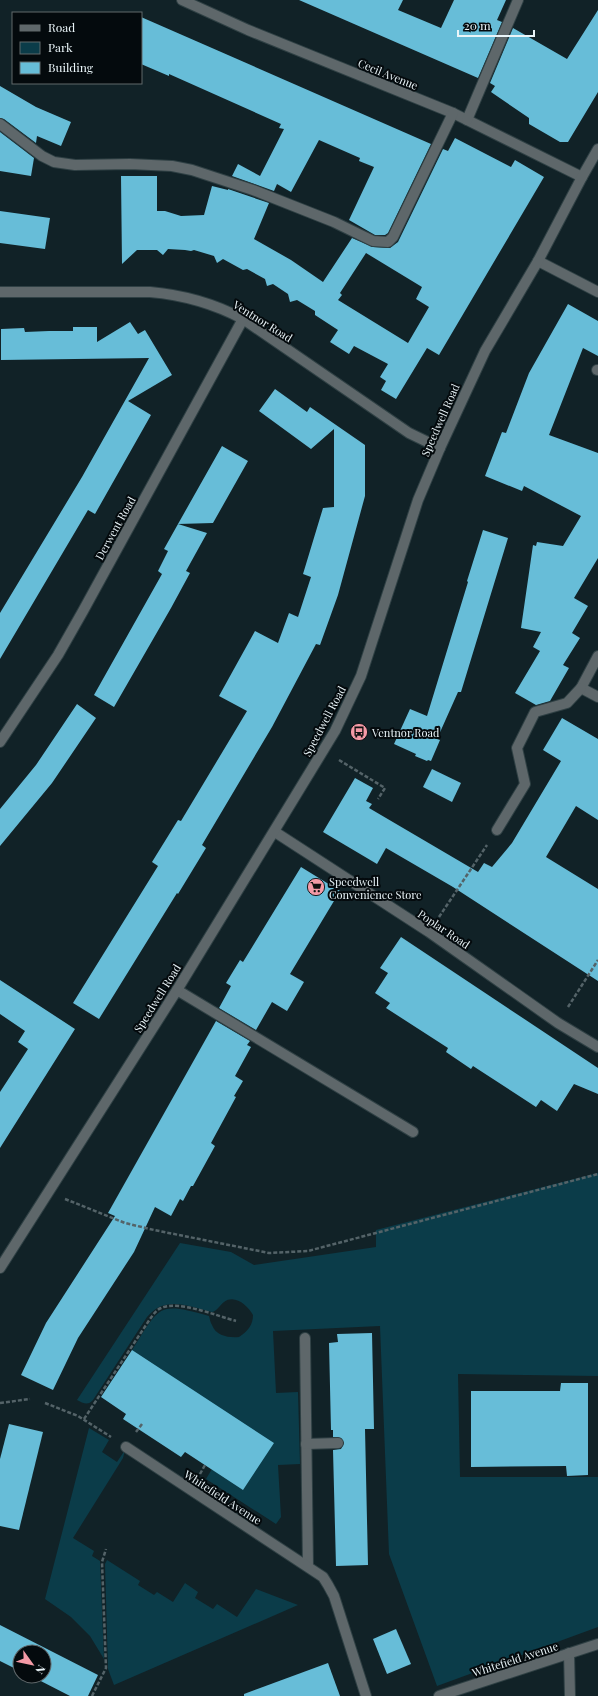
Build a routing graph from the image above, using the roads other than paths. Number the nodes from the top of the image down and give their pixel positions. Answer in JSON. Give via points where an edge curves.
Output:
{"nodes":[{"id":1,"x":182,"y":0,"type":"edge"},
{"id":2,"x":518,"y":0,"type":"edge"},
{"id":3,"x":453,"y":113,"type":"junction"},
{"id":4,"x":467,"y":120,"type":"junction"},
{"id":5,"x":0,"y":124,"type":"edge"},
{"id":6,"x":598,"y":149,"type":"edge"},
{"id":7,"x":582,"y":177,"type":"junction"},
{"id":8,"x":538,"y":261,"type":"junction"},
{"id":9,"x":0,"y":292,"type":"edge"},
{"id":10,"x":598,"y":292,"type":"edge"},
{"id":11,"x":243,"y":319,"type":"junction"},
{"id":12,"x":440,"y":448,"type":"junction"},
{"id":13,"x":598,"y":656,"type":"edge"},
{"id":14,"x":581,"y":688,"type":"junction"},
{"id":15,"x":598,"y":697,"type":"edge"},
{"id":16,"x":0,"y":742,"type":"edge"},
{"id":17,"x":497,"y":830,"type":"road end"},
{"id":18,"x":274,"y":832,"type":"junction"},
{"id":19,"x":176,"y":990,"type":"junction"},
{"id":20,"x":598,"y":1047,"type":"edge"},
{"id":21,"x":413,"y":1132,"type":"dead end"},
{"id":22,"x":0,"y":1268,"type":"edge"},
{"id":23,"x":305,"y":1338,"type":"dead end"},
{"id":24,"x":338,"y":1443,"type":"dead end"},
{"id":25,"x":306,"y":1444,"type":"junction"},
{"id":26,"x":126,"y":1448,"type":"road end"},
{"id":27,"x":308,"y":1566,"type":"junction"},
{"id":28,"x":598,"y":1644,"type":"edge"},
{"id":29,"x":569,"y":1653,"type":"junction"},
{"id":30,"x":366,"y":1696,"type":"edge"},
{"id":31,"x":439,"y":1696,"type":"edge"},
{"id":32,"x":570,"y":1696,"type":"edge"}],
"edges":[{"from":1,"to":3,"type":"street","name":"Cecil Avenue","via":[[248,30]]},
{"from":2,"to":4,"type":"street"},
{"from":3,"to":4,"type":"street","name":"Cecil Avenue"},
{"from":3,"to":5,"type":"street","via":[[393,237],[388,242],[380,243],[253,190],[192,170],[172,166],[75,165],[54,162]]},
{"from":4,"to":7,"type":"street","name":"Cecil Avenue"},
{"from":6,"to":7,"type":"street","name":"Speedwell Road"},
{"from":7,"to":8,"type":"street","name":"Speedwell Road"},
{"from":8,"to":10,"type":"street"},
{"from":8,"to":12,"type":"street","name":"Speedwell Road","via":[[485,351]]},
{"from":9,"to":11,"type":"street","name":"Ventnor Road","via":[[175,294],[211,305]]},
{"from":11,"to":12,"type":"street","name":"Ventnor Road","via":[[409,433]]},
{"from":11,"to":16,"type":"street","name":"Derwent Road","via":[[76,624]]},
{"from":12,"to":18,"type":"street","name":"Speedwell Road","via":[[418,500],[361,676],[335,731]]},
{"from":13,"to":14,"type":"street"},
{"from":14,"to":15,"type":"street"},
{"from":14,"to":17,"type":"street","via":[[567,703],[535,712],[517,748],[525,784]]},
{"from":18,"to":19,"type":"street","name":"Speedwell Road"},
{"from":18,"to":20,"type":"street","name":"Poplar Road","via":[[429,932],[558,1023]]},
{"from":19,"to":21,"type":"street"},
{"from":19,"to":22,"type":"street","name":"Speedwell Road"},
{"from":23,"to":25,"type":"street"},
{"from":24,"to":25,"type":"street"},
{"from":25,"to":27,"type":"street"},
{"from":26,"to":27,"type":"street","name":"Whitefield Avenue"},
{"from":27,"to":30,"type":"street","name":"Whitefield Avenue","via":[[323,1577],[328,1585],[338,1608]]},
{"from":28,"to":29,"type":"street","name":"Whitefield Avenue"},
{"from":29,"to":31,"type":"street","name":"Whitefield Avenue"},
{"from":29,"to":32,"type":"street"}]}
